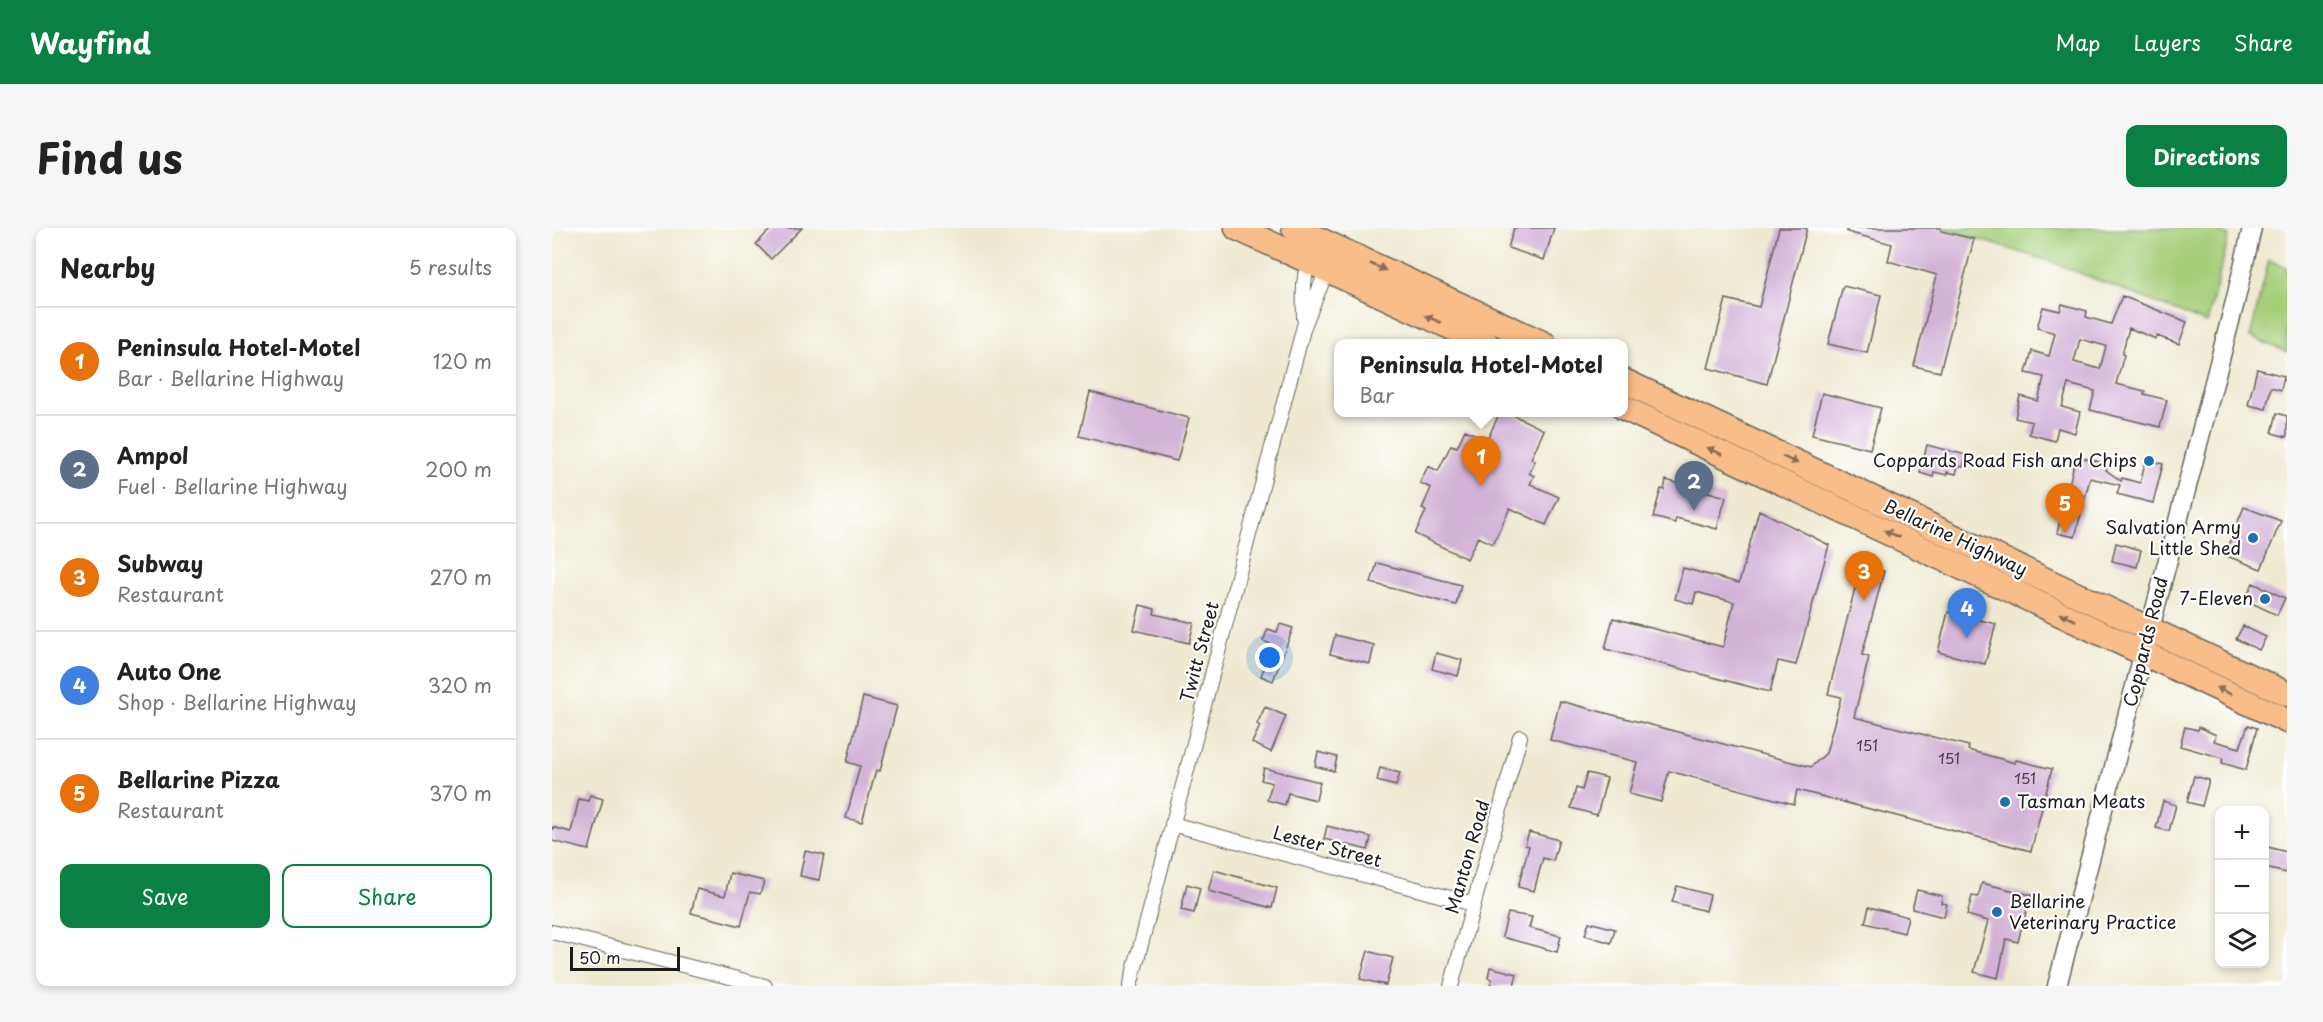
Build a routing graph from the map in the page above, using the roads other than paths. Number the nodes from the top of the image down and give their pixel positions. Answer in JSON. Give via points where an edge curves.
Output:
{"nodes":[{"id":1,"x":1237,"y":228,"type":"edge"},
{"id":2,"x":1294,"y":228,"type":"edge"},
{"id":3,"x":2252,"y":228,"type":"edge"},
{"id":4,"x":1325,"y":243,"type":"junction"},
{"id":5,"x":1318,"y":266,"type":"junction"},
{"id":6,"x":1304,"y":326,"type":"junction"},
{"id":7,"x":1476,"y":339,"type":"edge"},
{"id":8,"x":1533,"y":339,"type":"edge"},
{"id":9,"x":1628,"y":383,"type":"edge"},
{"id":10,"x":1628,"y":410,"type":"edge"},
{"id":11,"x":2149,"y":629,"type":"junction"},
{"id":12,"x":2143,"y":653,"type":"junction"},
{"id":13,"x":2287,"y":694,"type":"edge"},
{"id":14,"x":2287,"y":721,"type":"edge"},
{"id":15,"x":1520,"y":737,"type":"dead end"},
{"id":16,"x":1173,"y":824,"type":"junction"},
{"id":17,"x":1473,"y":904,"type":"junction"},
{"id":18,"x":552,"y":932,"type":"edge"},
{"id":19,"x":765,"y":986,"type":"edge"},
{"id":20,"x":1130,"y":986,"type":"edge"},
{"id":21,"x":1451,"y":986,"type":"edge"},
{"id":22,"x":2057,"y":986,"type":"edge"}],
"edges":[{"from":1,"to":5,"type":"highway"},
{"from":2,"to":4,"type":"highway"},
{"from":3,"to":11,"type":"street","name":"Coppards Road"},
{"from":4,"to":5,"type":"street","name":"Twitt Street"},
{"from":4,"to":8,"type":"highway","one_way":true},
{"from":5,"to":6,"type":"street","name":"Twitt Street"},
{"from":5,"to":6,"type":"street","name":"Twitt Street","via":[[1305,281]]},
{"from":7,"to":5,"type":"highway","one_way":true},
{"from":6,"to":16,"type":"street","name":"Twitt Street"},
{"from":9,"to":11,"type":"highway","name":"Bellarine Highway","one_way":true},
{"from":12,"to":10,"type":"highway","name":"Bellarine Highway","one_way":true},
{"from":11,"to":12,"type":"street","name":"Coppards Road"},
{"from":11,"to":13,"type":"highway","name":"Bellarine Highway"},
{"from":14,"to":12,"type":"highway","name":"Bellarine Highway","one_way":true},
{"from":12,"to":22,"type":"street","name":"Coppards Road"},
{"from":15,"to":17,"type":"street","name":"Manton Road"},
{"from":16,"to":17,"type":"street","name":"Lester Street"},
{"from":16,"to":20,"type":"street","name":"Twitt Street"},
{"from":17,"to":21,"type":"street","name":"Manton Road"},
{"from":18,"to":19,"type":"street"}]}
